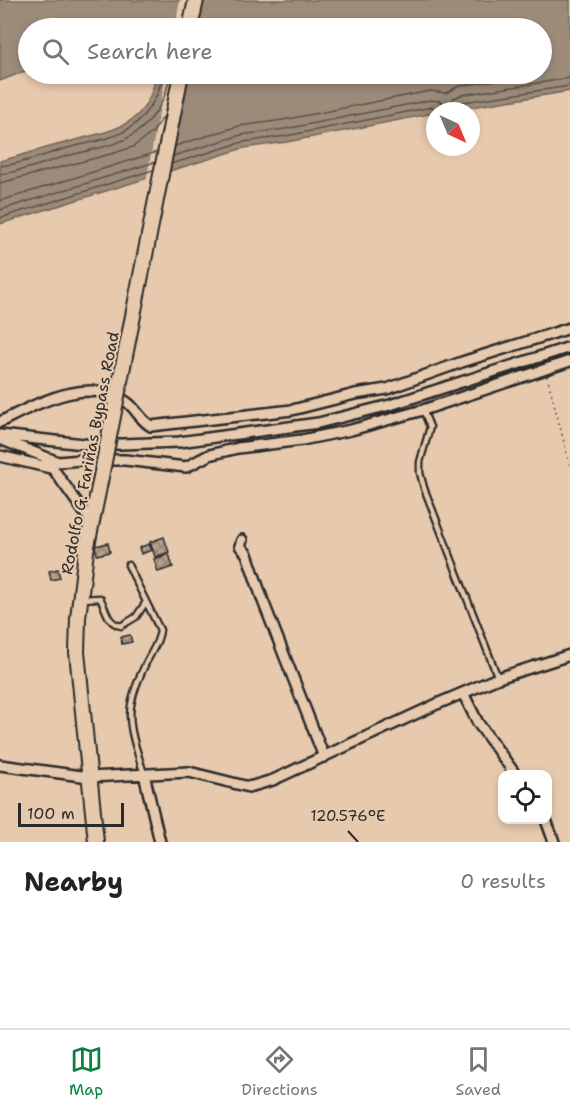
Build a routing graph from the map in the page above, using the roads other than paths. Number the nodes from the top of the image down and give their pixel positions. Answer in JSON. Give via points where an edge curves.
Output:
{"nodes":[{"id":1,"x":196,"y":0,"type":"edge"},
{"id":2,"x":192,"y":18,"type":"edge"},
{"id":3,"x":180,"y":84,"type":"edge"},
{"id":4,"x":570,"y":328,"type":"edge"},
{"id":5,"x":570,"y":347,"type":"edge"},
{"id":6,"x":570,"y":361,"type":"edge"},
{"id":7,"x":423,"y":410,"type":"junction"},
{"id":8,"x":0,"y":422,"type":"edge"},
{"id":9,"x":0,"y":437,"type":"edge"},
{"id":10,"x":0,"y":456,"type":"edge"},
{"id":11,"x":46,"y":459,"type":"junction"},
{"id":12,"x":51,"y":468,"type":"junction"},
{"id":13,"x":92,"y":523,"type":"junction"},
{"id":14,"x":242,"y":540,"type":"dead end"},
{"id":15,"x":128,"y":565,"type":"dead end"},
{"id":16,"x":80,"y":599,"type":"junction"},
{"id":17,"x":146,"y":602,"type":"junction"},
{"id":18,"x":570,"y":655,"type":"edge"},
{"id":19,"x":498,"y":678,"type":"junction"},
{"id":20,"x":463,"y":693,"type":"junction"},
{"id":21,"x":324,"y":757,"type":"junction"},
{"id":22,"x":0,"y":765,"type":"edge"},
{"id":23,"x":512,"y":770,"type":"edge"},
{"id":24,"x":144,"y":774,"type":"junction"},
{"id":25,"x":89,"y":777,"type":"junction"},
{"id":26,"x":548,"y":824,"type":"edge"},
{"id":27,"x":96,"y":842,"type":"edge"},
{"id":28,"x":160,"y":842,"type":"edge"},
{"id":29,"x":554,"y":842,"type":"edge"}],
"edges":[{"from":1,"to":2,"type":"main road"},
{"from":3,"to":13,"type":"main road","name":"Rodolfo G. Fariñas Bypass Road","bridge":true},
{"from":4,"to":8,"type":"street","via":[[387,389],[292,410],[151,426],[129,404],[112,394],[88,390],[38,404]]},
{"from":5,"to":9,"type":"street","via":[[390,405],[318,423],[179,442],[93,445]]},
{"from":6,"to":7,"type":"street"},
{"from":7,"to":11,"type":"street","via":[[351,430],[209,455],[186,467],[125,460]]},
{"from":7,"to":19,"type":"lane","via":[[430,427],[420,462],[424,488]]},
{"from":9,"to":11,"type":"street"},
{"from":10,"to":12,"type":"street"},
{"from":11,"to":12,"type":"street"},
{"from":12,"to":13,"type":"street"},
{"from":13,"to":16,"type":"main road","name":"Rodolfo G. Fariñas Bypass Road"},
{"from":14,"to":21,"type":"street","via":[[240,546],[247,554]]},
{"from":15,"to":17,"type":"lane"},
{"from":16,"to":17,"type":"lane","via":[[100,598],[106,615],[121,627],[136,617]]},
{"from":16,"to":25,"type":"main road","name":"Rodolfo G. Fariñas Bypass Road","via":[[77,652]]},
{"from":17,"to":24,"type":"lane","via":[[158,624],[159,636],[132,696],[129,717]]},
{"from":18,"to":19,"type":"street"},
{"from":19,"to":20,"type":"street"},
{"from":20,"to":21,"type":"street"},
{"from":20,"to":23,"type":"street","via":[[478,723]]},
{"from":21,"to":24,"type":"street","via":[[249,787],[189,772]]},
{"from":22,"to":25,"type":"street"},
{"from":24,"to":25,"type":"street"},
{"from":24,"to":28,"type":"street"},
{"from":25,"to":27,"type":"main road","name":"Rodolfo G. Fariñas Bypass Road"},
{"from":26,"to":29,"type":"street"}]}
